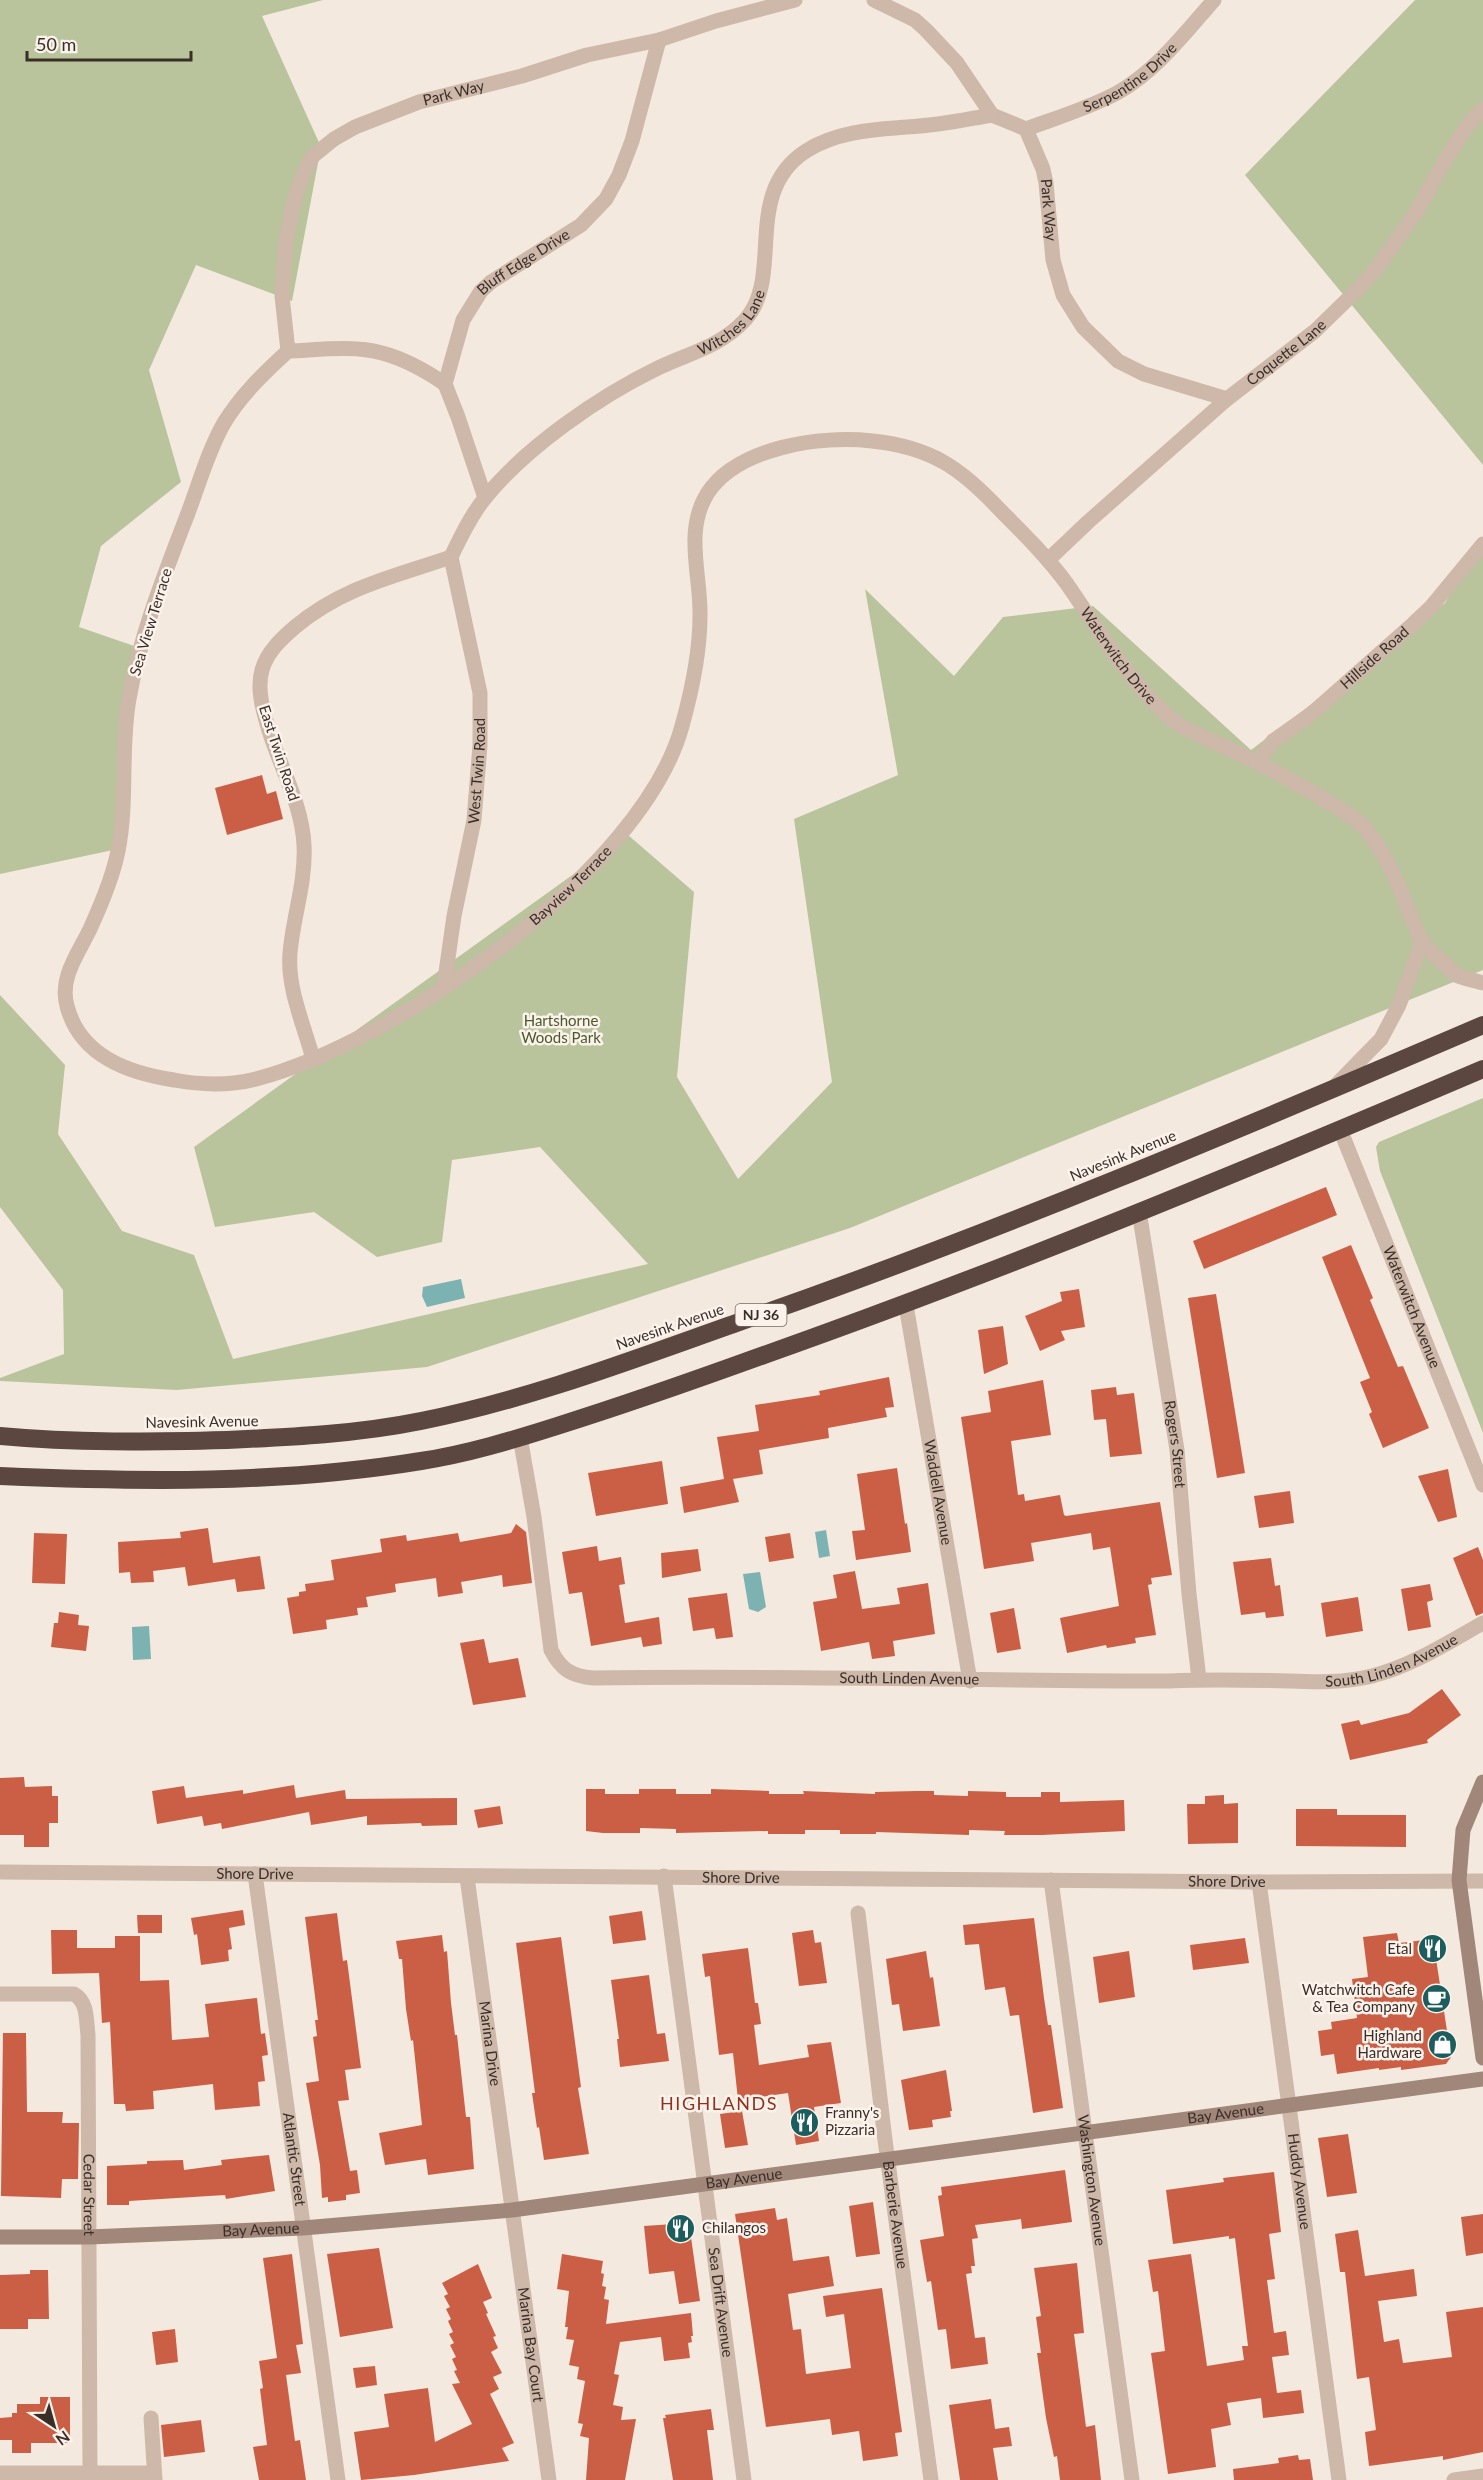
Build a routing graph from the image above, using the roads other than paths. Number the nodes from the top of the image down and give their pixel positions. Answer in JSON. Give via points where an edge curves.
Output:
{"nodes":[{"id":1,"x":795,"y":0,"type":"edge"},
{"id":2,"x":874,"y":0,"type":"edge"},
{"id":3,"x":1214,"y":0,"type":"edge"},
{"id":4,"x":660,"y":40,"type":"junction"},
{"id":5,"x":1483,"y":109,"type":"edge"},
{"id":6,"x":985,"y":116,"type":"junction"},
{"id":7,"x":1026,"y":129,"type":"junction"},
{"id":8,"x":288,"y":351,"type":"junction"},
{"id":9,"x":445,"y":384,"type":"junction"},
{"id":10,"x":1227,"y":399,"type":"junction"},
{"id":11,"x":777,"y":449,"type":"joint"},
{"id":12,"x":485,"y":498,"type":"junction"},
{"id":13,"x":1483,"y":544,"type":"edge"},
{"id":14,"x":451,"y":557,"type":"junction"},
{"id":15,"x":1048,"y":560,"type":"junction"},
{"id":16,"x":1257,"y":762,"type":"junction"},
{"id":17,"x":1422,"y":942,"type":"junction"},
{"id":18,"x":1483,"y":983,"type":"edge"},
{"id":19,"x":444,"y":986,"type":"junction"},
{"id":20,"x":1483,"y":1025,"type":"edge"},
{"id":21,"x":313,"y":1059,"type":"junction"},
{"id":22,"x":111,"y":1062,"type":"joint"},
{"id":23,"x":1483,"y":1069,"type":"edge"},
{"id":24,"x":1331,"y":1090,"type":"junction"},
{"id":25,"x":1340,"y":1129,"type":"junction"},
{"id":26,"x":1139,"y":1211,"type":"junction"},
{"id":27,"x":906,"y":1305,"type":"junction"},
{"id":28,"x":0,"y":1436,"type":"edge"},
{"id":29,"x":520,"y":1437,"type":"junction"},
{"id":30,"x":0,"y":1476,"type":"edge"},
{"id":31,"x":1483,"y":1485,"type":"edge"},
{"id":32,"x":1483,"y":1623,"type":"edge"},
{"id":33,"x":1199,"y":1679,"type":"junction"},
{"id":34,"x":970,"y":1681,"type":"junction"},
{"id":35,"x":1483,"y":1782,"type":"edge"},
{"id":36,"x":0,"y":1872,"type":"edge"},
{"id":37,"x":255,"y":1874,"type":"junction"},
{"id":38,"x":664,"y":1876,"type":"junction"},
{"id":39,"x":468,"y":1877,"type":"junction"},
{"id":40,"x":1051,"y":1880,"type":"junction"},
{"id":41,"x":1459,"y":1880,"type":"junction"},
{"id":42,"x":1483,"y":1881,"type":"edge"},
{"id":43,"x":1259,"y":1882,"type":"junction"},
{"id":44,"x":858,"y":1913,"type":"dead end"},
{"id":45,"x":0,"y":1994,"type":"edge"},
{"id":46,"x":1483,"y":2058,"type":"edge"},
{"id":47,"x":1483,"y":2079,"type":"edge"},
{"id":48,"x":1290,"y":2106,"type":"junction"},
{"id":49,"x":1086,"y":2133,"type":"junction"},
{"id":50,"x":889,"y":2159,"type":"junction"},
{"id":51,"x":705,"y":2184,"type":"junction"},
{"id":52,"x":512,"y":2210,"type":"junction"},
{"id":53,"x":303,"y":2228,"type":"junction"},
{"id":54,"x":0,"y":2237,"type":"edge"},
{"id":55,"x":89,"y":2237,"type":"junction"},
{"id":56,"x":151,"y":2418,"type":"dead end"},
{"id":57,"x":0,"y":2473,"type":"edge"},
{"id":58,"x":90,"y":2473,"type":"junction"},
{"id":59,"x":155,"y":2476,"type":"edge"},
{"id":60,"x":1483,"y":2476,"type":"edge"},
{"id":61,"x":338,"y":2480,"type":"edge"},
{"id":62,"x":549,"y":2480,"type":"edge"},
{"id":63,"x":744,"y":2480,"type":"edge"},
{"id":64,"x":931,"y":2480,"type":"edge"},
{"id":65,"x":1132,"y":2480,"type":"edge"},
{"id":66,"x":1339,"y":2480,"type":"edge"},
{"id":67,"x":1454,"y":2480,"type":"edge"}],
"edges":[{"from":1,"to":4,"type":"street","name":"Park Way"},
{"from":2,"to":6,"type":"street","via":[[927,30],[957,63]]},
{"from":3,"to":7,"type":"street","name":"Serpentine Drive","via":[[1138,79],[1103,99]]},
{"from":4,"to":8,"type":"street","name":"Park Way","via":[[587,55],[419,102],[355,127],[313,156],[294,201],[286,241],[282,296]]},
{"from":4,"to":9,"type":"street","name":"Bluff Edge Drive","via":[[633,141],[606,199],[581,225],[481,291],[463,320]]},
{"from":5,"to":10,"type":"street","name":"Coquette Lane","via":[[1467,126],[1416,212],[1376,269],[1315,331]]},
{"from":6,"to":7,"type":"street"},
{"from":6,"to":12,"type":"street","name":"Witches Lane","via":[[882,128],[819,144],[804,152],[781,178],[770,202],[762,288],[747,318],[730,335],[709,347],[660,367],[587,409],[531,452]]},
{"from":7,"to":10,"type":"street","name":"Park Way","via":[[1046,183],[1053,260],[1063,295],[1083,327],[1118,361],[1162,381]]},
{"from":8,"to":9,"type":"street","via":[[381,352],[426,371]]},
{"from":8,"to":22,"type":"street","name":"Sea View Terrace","via":[[255,381],[222,427],[166,570],[137,660],[123,744],[122,819],[117,854],[93,923],[63,988],[74,1027],[87,1045]]},
{"from":9,"to":12,"type":"street"},
{"from":10,"to":15,"type":"street","name":"Coquette Lane"},
{"from":11,"to":15,"type":"street","name":"Waterwitch Drive","via":[[840,439],[908,447],[936,457],[974,482]]},
{"from":11,"to":19,"type":"street","name":"Bayview Terrace","via":[[723,476],[709,491],[696,519],[694,545],[700,614],[695,668],[681,730],[654,790],[624,831],[571,887],[503,946]]},
{"from":12,"to":14,"type":"street","name":"Witches Lane"},
{"from":13,"to":16,"type":"street","name":"Hillside Road","via":[[1431,607],[1310,715],[1273,741]]},
{"from":14,"to":19,"type":"street","name":"West Twin Road","via":[[480,693],[480,745],[474,820]]},
{"from":14,"to":21,"type":"street","name":"East Twin Road","via":[[337,597],[283,637],[262,670],[261,702],[294,798],[304,844],[290,979]]},
{"from":15,"to":16,"type":"street","name":"Waterwitch Drive","via":[[1128,674],[1162,711],[1177,724]]},
{"from":16,"to":17,"type":"street","name":"Waterwitch Drive","via":[[1355,818],[1366,830],[1394,875]]},
{"from":17,"to":18,"type":"street","via":[[1456,975]]},
{"from":17,"to":24,"type":"street","via":[[1399,1005],[1381,1039]]},
{"from":19,"to":21,"type":"street","name":"Bayview Terrace","via":[[403,1015]]},
{"from":20,"to":24,"type":"highway","name":"Navesink Avenue","number":"NJ 36"},
{"from":21,"to":22,"type":"street","name":"Bayview Terrace","via":[[256,1079],[223,1084],[167,1080]]},
{"from":23,"to":25,"type":"highway","number":"NJ 36"},
{"from":24,"to":28,"type":"highway","name":"Navesink Avenue","number":"NJ 36","via":[[840,1287],[502,1401],[422,1421],[301,1437],[102,1441]]},
{"from":25,"to":26,"type":"highway","number":"NJ 36"},
{"from":25,"to":31,"type":"street","name":"Waterwitch Avenue"},
{"from":26,"to":27,"type":"highway","number":"NJ 36"},
{"from":26,"to":33,"type":"street","name":"Rogers Street","via":[[1177,1450]]},
{"from":27,"to":29,"type":"highway","number":"NJ 36"},
{"from":27,"to":34,"type":"street","name":"Waddell Avenue"},
{"from":29,"to":30,"type":"highway","number":"NJ 36","via":[[425,1461],[347,1472],[235,1480]]},
{"from":29,"to":34,"type":"street","name":"South Linden Avenue","via":[[551,1650],[565,1670],[577,1676],[750,1675]]},
{"from":32,"to":33,"type":"street","name":"South Linden Avenue","via":[[1417,1660],[1372,1676],[1317,1682]]},
{"from":33,"to":34,"type":"street","name":"South Linden Avenue"},
{"from":35,"to":41,"type":"street","via":[[1463,1830]]},
{"from":36,"to":37,"type":"street","name":"Shore Drive"},
{"from":37,"to":39,"type":"street","name":"Shore Drive"},
{"from":37,"to":53,"type":"street","name":"Atlantic Street"},
{"from":38,"to":39,"type":"street","name":"Shore Drive"},
{"from":38,"to":40,"type":"street","name":"Shore Drive"},
{"from":38,"to":51,"type":"street","name":"Sea Drift Avenue"},
{"from":39,"to":52,"type":"street","name":"Marina Drive"},
{"from":40,"to":43,"type":"street","name":"Shore Drive"},
{"from":40,"to":49,"type":"street","name":"Washington Avenue"},
{"from":41,"to":42,"type":"street","name":"Shore Drive"},
{"from":41,"to":43,"type":"street","name":"Shore Drive"},
{"from":41,"to":46,"type":"street"},
{"from":43,"to":48,"type":"street","name":"Huddy Avenue"},
{"from":44,"to":50,"type":"street","name":"Barberie Avenue"},
{"from":45,"to":55,"type":"street","name":"Cedar Street","via":[[74,1994],[85,2007]]},
{"from":47,"to":48,"type":"street","name":"Bay Avenue"},
{"from":48,"to":49,"type":"street","name":"Bay Avenue"},
{"from":48,"to":66,"type":"street","name":"Huddy Avenue"},
{"from":49,"to":50,"type":"street","name":"Bay Avenue"},
{"from":49,"to":65,"type":"street","name":"Washington Avenue"},
{"from":50,"to":51,"type":"street","name":"Bay Avenue"},
{"from":50,"to":64,"type":"street","name":"Barberie Avenue"},
{"from":51,"to":52,"type":"street","name":"Bay Avenue"},
{"from":51,"to":63,"type":"street","name":"Sea Drift Avenue"},
{"from":52,"to":53,"type":"street","name":"Bay Avenue"},
{"from":52,"to":62,"type":"street","name":"Marina Bay Court"},
{"from":53,"to":55,"type":"street","name":"Bay Avenue"},
{"from":53,"to":61,"type":"street","name":"Atlantic Street"},
{"from":54,"to":55,"type":"street","name":"Bay Avenue"},
{"from":55,"to":58,"type":"street","name":"Cedar Street"},
{"from":56,"to":59,"type":"street"},
{"from":57,"to":58,"type":"street"},
{"from":58,"to":59,"type":"street"},
{"from":60,"to":67,"type":"street"}]}
